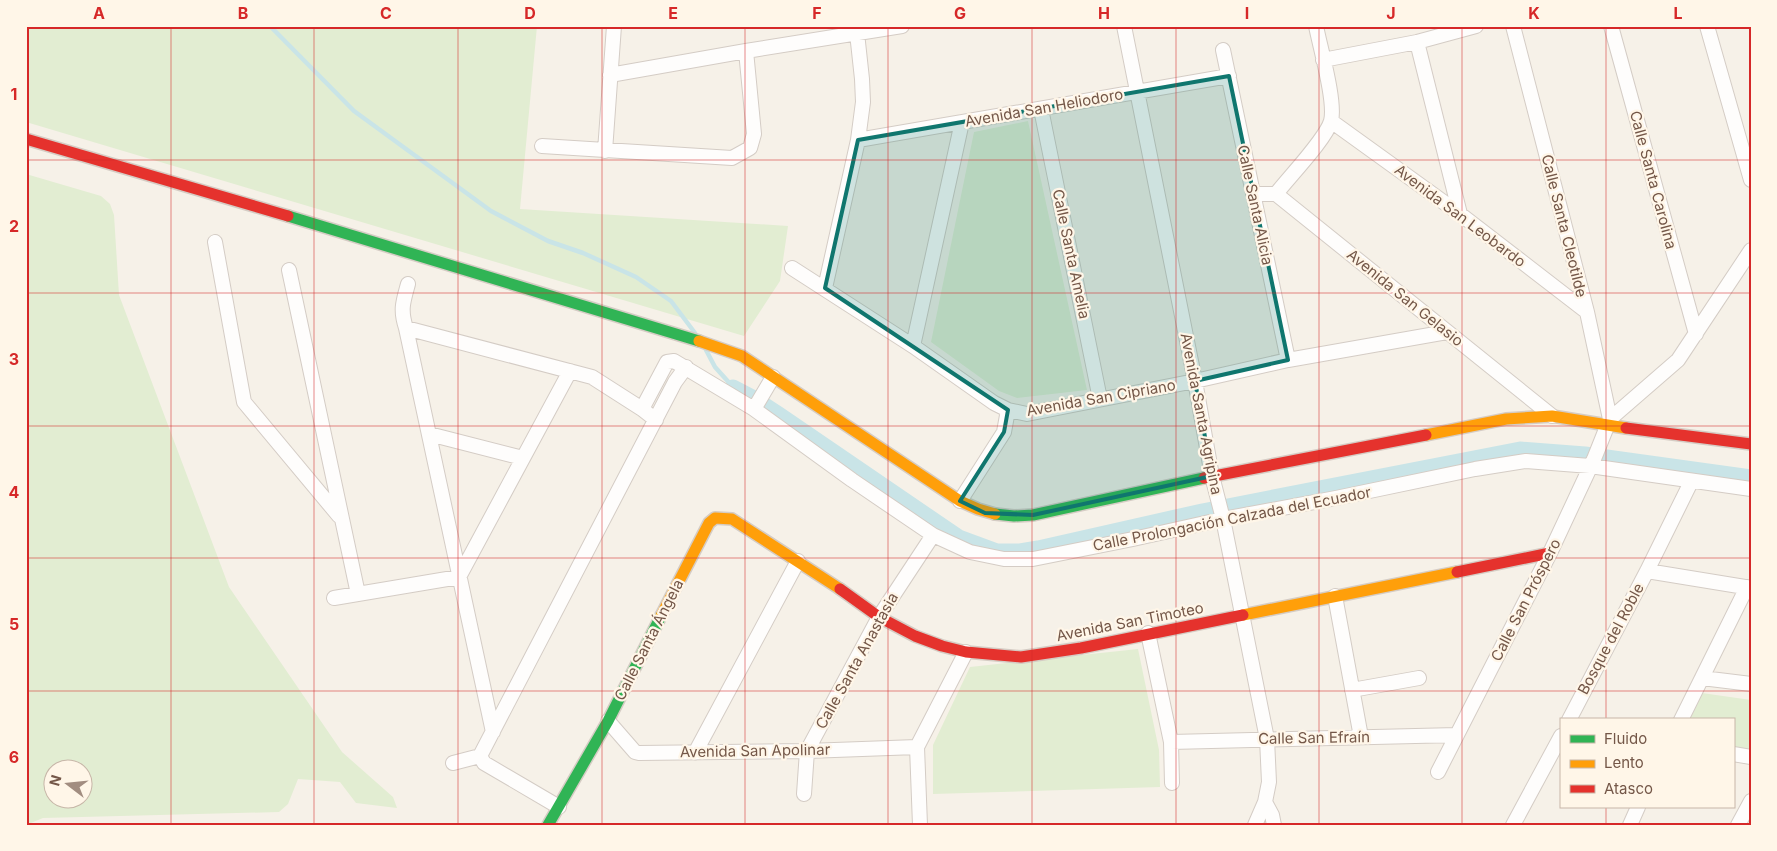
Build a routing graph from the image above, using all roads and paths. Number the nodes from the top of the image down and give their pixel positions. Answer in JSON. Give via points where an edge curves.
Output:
{"nodes":[{"id":1,"x":614,"y":26,"type":"edge"},
{"id":2,"x":902,"y":26,"type":"edge"},
{"id":3,"x":1124,"y":26,"type":"edge"},
{"id":4,"x":1316,"y":26,"type":"edge"},
{"id":5,"x":1476,"y":26,"type":"edge"},
{"id":6,"x":1513,"y":26,"type":"edge"},
{"id":7,"x":1610,"y":26,"type":"edge"},
{"id":8,"x":1708,"y":26,"type":"edge"},
{"id":9,"x":857,"y":33,"type":"junction"},
{"id":10,"x":1417,"y":42,"type":"junction"},
{"id":11,"x":1223,"y":50,"type":"dead end"},
{"id":12,"x":746,"y":51,"type":"junction"},
{"id":13,"x":1323,"y":60,"type":"junction"},
{"id":14,"x":610,"y":75,"type":"junction"},
{"id":15,"x":1229,"y":76,"type":"junction"},
{"id":16,"x":1137,"y":92,"type":"junction"},
{"id":17,"x":1041,"y":109,"type":"junction"},
{"id":18,"x":1331,"y":121,"type":"junction"},
{"id":19,"x":962,"y":122,"type":"junction"},
{"id":20,"x":26,"y":139,"type":"edge"},
{"id":21,"x":858,"y":140,"type":"junction"},
{"id":22,"x":542,"y":146,"type":"dead end"},
{"id":23,"x":605,"y":151,"type":"junction"},
{"id":24,"x":1751,"y":180,"type":"edge"},
{"id":25,"x":1253,"y":194,"type":"junction"},
{"id":26,"x":1276,"y":194,"type":"junction"},
{"id":27,"x":1460,"y":214,"type":"junction"},
{"id":28,"x":215,"y":242,"type":"dead end"},
{"id":29,"x":1751,"y":250,"type":"edge"},
{"id":30,"x":792,"y":268,"type":"dead end"},
{"id":31,"x":289,"y":270,"type":"dead end"},
{"id":32,"x":408,"y":284,"type":"dead end"},
{"id":33,"x":825,"y":288,"type":"junction"},
{"id":34,"x":1587,"y":312,"type":"junction"},
{"id":35,"x":406,"y":328,"type":"junction"},
{"id":36,"x":1447,"y":332,"type":"junction"},
{"id":37,"x":1696,"y":334,"type":"junction"},
{"id":38,"x":912,"y":346,"type":"junction"},
{"id":39,"x":1288,"y":360,"type":"junction"},
{"id":40,"x":686,"y":366,"type":"junction"},
{"id":41,"x":570,"y":371,"type":"junction"},
{"id":42,"x":773,"y":377,"type":"junction"},
{"id":43,"x":1195,"y":381,"type":"junction"},
{"id":44,"x":1100,"y":399,"type":"junction"},
{"id":45,"x":642,"y":409,"type":"junction"},
{"id":46,"x":754,"y":409,"type":"junction"},
{"id":47,"x":1008,"y":410,"type":"junction"},
{"id":48,"x":1552,"y":416,"type":"junction"},
{"id":49,"x":656,"y":420,"type":"junction"},
{"id":50,"x":1607,"y":428,"type":"junction"},
{"id":51,"x":428,"y":434,"type":"junction"},
{"id":52,"x":1751,"y":444,"type":"edge"},
{"id":53,"x":524,"y":458,"type":"junction"},
{"id":54,"x":1592,"y":462,"type":"junction"},
{"id":55,"x":1691,"y":482,"type":"junction"},
{"id":56,"x":1214,"y":483,"type":"junction"},
{"id":57,"x":1751,"y":489,"type":"edge"},
{"id":58,"x":960,"y":501,"type":"junction"},
{"id":59,"x":1222,"y":515,"type":"junction"},
{"id":60,"x":342,"y":519,"type":"junction"},
{"id":61,"x":744,"y":526,"type":"joint"},
{"id":62,"x":933,"y":535,"type":"junction"},
{"id":63,"x":1550,"y":554,"type":"junction"},
{"id":64,"x":798,"y":561,"type":"junction"},
{"id":65,"x":1647,"y":571,"type":"junction"},
{"id":66,"x":459,"y":578,"type":"junction"},
{"id":67,"x":1749,"y":587,"type":"edge"},
{"id":68,"x":358,"y":594,"type":"junction"},
{"id":69,"x":1335,"y":596,"type":"junction"},
{"id":70,"x":334,"y":598,"type":"dead end"},
{"id":71,"x":1242,"y":615,"type":"junction"},
{"id":72,"x":879,"y":617,"type":"junction"},
{"id":73,"x":1148,"y":633,"type":"junction"},
{"id":74,"x":966,"y":652,"type":"junction"},
{"id":75,"x":1419,"y":678,"type":"dead end"},
{"id":76,"x":1702,"y":678,"type":"junction"},
{"id":77,"x":1751,"y":684,"type":"edge"},
{"id":78,"x":1352,"y":690,"type":"junction"},
{"id":79,"x":1570,"y":718,"type":"edge"},
{"id":80,"x":1682,"y":718,"type":"edge"},
{"id":81,"x":608,"y":721,"type":"junction"},
{"id":82,"x":492,"y":732,"type":"junction"},
{"id":83,"x":1457,"y":735,"type":"junction"},
{"id":84,"x":1361,"y":737,"type":"junction"},
{"id":85,"x":1560,"y":738,"type":"edge"},
{"id":86,"x":1266,"y":739,"type":"junction"},
{"id":87,"x":1171,"y":742,"type":"junction"},
{"id":88,"x":917,"y":747,"type":"junction"},
{"id":89,"x":807,"y":751,"type":"junction"},
{"id":90,"x":695,"y":752,"type":"junction"},
{"id":91,"x":1734,"y":754,"type":"edge"},
{"id":92,"x":480,"y":756,"type":"junction"},
{"id":93,"x":1751,"y":757,"type":"edge"},
{"id":94,"x":453,"y":763,"type":"dead end"},
{"id":95,"x":1438,"y":772,"type":"dead end"},
{"id":96,"x":1172,"y":783,"type":"dead end"},
{"id":97,"x":804,"y":794,"type":"dead end"},
{"id":98,"x":1751,"y":801,"type":"edge"},
{"id":99,"x":1265,"y":802,"type":"junction"},
{"id":100,"x":559,"y":807,"type":"junction"},
{"id":101,"x":1638,"y":808,"type":"edge"},
{"id":102,"x":548,"y":825,"type":"edge"},
{"id":103,"x":920,"y":825,"type":"edge"},
{"id":104,"x":1255,"y":825,"type":"edge"},
{"id":105,"x":1274,"y":825,"type":"edge"},
{"id":106,"x":1513,"y":825,"type":"edge"},
{"id":107,"x":1630,"y":825,"type":"edge"},
{"id":108,"x":1738,"y":825,"type":"edge"}],
"edges":[{"from":1,"to":14,"type":"street"},
{"from":2,"to":9,"type":"street"},
{"from":3,"to":16,"type":"street","name":"Avenida Santa Agripina"},
{"from":4,"to":13,"type":"street"},
{"from":5,"to":10,"type":"street"},
{"from":6,"to":34,"type":"street","name":"Calle Santa Cleotilde"},
{"from":7,"to":37,"type":"street","name":"Calle Santa Carolina"},
{"from":8,"to":24,"type":"street"},
{"from":9,"to":12,"type":"street"},
{"from":9,"to":21,"type":"street","via":[[863,102]]},
{"from":10,"to":13,"type":"street"},
{"from":10,"to":27,"type":"street"},
{"from":11,"to":15,"type":"street","name":"Calle Santa Alicia"},
{"from":12,"to":14,"type":"street"},
{"from":12,"to":23,"type":"street","via":[[754,134],[750,148],[732,158]]},
{"from":13,"to":18,"type":"street","via":[[1332,104]]},
{"from":14,"to":23,"type":"street"},
{"from":15,"to":16,"type":"street","name":"Avenida San Heliodoro"},
{"from":15,"to":25,"type":"street","name":"Calle Santa Alicia"},
{"from":16,"to":17,"type":"street","name":"Avenida San Heliodoro"},
{"from":16,"to":43,"type":"street","name":"Avenida Santa Agripina"},
{"from":17,"to":19,"type":"street","name":"Avenida San Heliodoro"},
{"from":17,"to":44,"type":"street","name":"Calle Santa Amelia"},
{"from":18,"to":26,"type":"street","via":[[1320,141]]},
{"from":18,"to":27,"type":"street","name":"Avenida San Leobardo"},
{"from":19,"to":21,"type":"street","name":"Avenida San Heliodoro"},
{"from":19,"to":38,"type":"street"},
{"from":20,"to":42,"type":"street","via":[[721,348],[742,356]]},
{"from":21,"to":33,"type":"street"},
{"from":22,"to":23,"type":"street"},
{"from":25,"to":26,"type":"street"},
{"from":25,"to":39,"type":"street","name":"Calle Santa Alicia"},
{"from":26,"to":36,"type":"street","name":"Avenida San Gelasio"},
{"from":27,"to":34,"type":"street","name":"Avenida San Leobardo"},
{"from":28,"to":60,"type":"street","via":[[244,402]]},
{"from":29,"to":37,"type":"street"},
{"from":30,"to":33,"type":"street","name":"Avenida San Cipriano"},
{"from":31,"to":60,"type":"street"},
{"from":32,"to":35,"type":"street","via":[[402,307]]},
{"from":33,"to":38,"type":"street","name":"Avenida San Cipriano"},
{"from":34,"to":50,"type":"street","name":"Calle Santa Cleotilde"},
{"from":35,"to":41,"type":"street"},
{"from":35,"to":51,"type":"street"},
{"from":36,"to":39,"type":"street","name":"Avenida San Cipriano"},
{"from":36,"to":48,"type":"street","name":"Avenida San Gelasio"},
{"from":37,"to":50,"type":"street","via":[[1678,360]]},
{"from":38,"to":47,"type":"street","name":"Avenida San Cipriano"},
{"from":39,"to":43,"type":"street","name":"Avenida San Cipriano"},
{"from":40,"to":45,"type":"street","via":[[674,361],[666,362]]},
{"from":40,"to":46,"type":"street","name":"Calle Prolongación Calzada del Ecuador"},
{"from":40,"to":49,"type":"street"},
{"from":41,"to":45,"type":"street","via":[[592,377]]},
{"from":41,"to":53,"type":"street"},
{"from":42,"to":46,"type":"street"},
{"from":42,"to":58,"type":"street"},
{"from":43,"to":44,"type":"street","name":"Avenida San Cipriano"},
{"from":43,"to":56,"type":"street","name":"Avenida Santa Agripina"},
{"from":44,"to":47,"type":"street","name":"Avenida San Cipriano","via":[[1036,413]]},
{"from":45,"to":49,"type":"street"},
{"from":46,"to":62,"type":"street","name":"Calle Prolongación Calzada del Ecuador"},
{"from":47,"to":58,"type":"street","via":[[1004,432]]},
{"from":48,"to":50,"type":"street"},
{"from":48,"to":56,"type":"street","via":[[1506,419]]},
{"from":49,"to":82,"type":"street"},
{"from":50,"to":52,"type":"street"},
{"from":50,"to":54,"type":"street","name":"Calle San Próspero"},
{"from":51,"to":53,"type":"street"},
{"from":51,"to":66,"type":"street"},
{"from":53,"to":66,"type":"street"},
{"from":54,"to":55,"type":"street","name":"Calle Prolongación Calzada del Ecuador"},
{"from":54,"to":59,"type":"street","name":"Calle Prolongación Calzada del Ecuador","via":[[1526,461],[1336,498]]},
{"from":54,"to":63,"type":"street","name":"Calle San Próspero"},
{"from":55,"to":57,"type":"street","name":"Calle Prolongación Calzada del Ecuador"},
{"from":55,"to":65,"type":"street"},
{"from":56,"to":58,"type":"street","via":[[1016,517],[985,513]]},
{"from":56,"to":59,"type":"street","name":"Avenida Santa Agripina"},
{"from":59,"to":62,"type":"street","name":"Calle Prolongación Calzada del Ecuador","via":[[1133,539],[1033,559],[984,556]]},
{"from":59,"to":71,"type":"street","name":"Avenida Santa Agripina"},
{"from":60,"to":68,"type":"street"},
{"from":61,"to":64,"type":"street","name":"Avenida San Timoteo"},
{"from":61,"to":81,"type":"street","name":"Calle Santa Ángela","via":[[732,518],[722,517],[709,523]]},
{"from":62,"to":72,"type":"street","name":"Calle Santa Anastasia"},
{"from":63,"to":69,"type":"street","name":"Avenida San Timoteo"},
{"from":63,"to":83,"type":"street","name":"Calle San Próspero"},
{"from":64,"to":72,"type":"street","name":"Avenida San Timoteo"},
{"from":64,"to":90,"type":"street"},
{"from":65,"to":67,"type":"street","name":"Bosque del Roble"},
{"from":65,"to":79,"type":"street","name":"Bosque del Roble"},
{"from":66,"to":68,"type":"street"},
{"from":66,"to":82,"type":"street"},
{"from":67,"to":76,"type":"street"},
{"from":68,"to":70,"type":"street"},
{"from":69,"to":71,"type":"street","name":"Avenida San Timoteo"},
{"from":69,"to":78,"type":"street"},
{"from":71,"to":73,"type":"street","name":"Avenida San Timoteo"},
{"from":71,"to":86,"type":"street","name":"Avenida Santa Agripina"},
{"from":72,"to":74,"type":"street","name":"Avenida San Timoteo","via":[[915,636]]},
{"from":72,"to":89,"type":"street","name":"Calle Santa Anastasia"},
{"from":73,"to":74,"type":"street","name":"Avenida San Timoteo","via":[[1021,657]]},
{"from":73,"to":87,"type":"street"},
{"from":74,"to":88,"type":"street"},
{"from":75,"to":78,"type":"street"},
{"from":76,"to":77,"type":"street"},
{"from":76,"to":80,"type":"street"},
{"from":78,"to":84,"type":"street"},
{"from":81,"to":90,"type":"street","name":"Avenida San Apolinar","via":[[639,754]]},
{"from":81,"to":100,"type":"street","name":"Calle Santa Ángela"},
{"from":82,"to":92,"type":"street"},
{"from":83,"to":84,"type":"street","name":"Calle San Efraín"},
{"from":83,"to":95,"type":"street","name":"Calle San Próspero"},
{"from":84,"to":86,"type":"street","name":"Calle San Efraín"},
{"from":85,"to":106,"type":"street"},
{"from":86,"to":87,"type":"street","name":"Calle San Efraín"},
{"from":86,"to":99,"type":"street","name":"Avenida Santa Agripina","via":[[1268,782]]},
{"from":87,"to":96,"type":"street"},
{"from":88,"to":89,"type":"street","name":"Avenida San Apolinar"},
{"from":88,"to":103,"type":"street"},
{"from":89,"to":90,"type":"street","name":"Avenida San Apolinar"},
{"from":89,"to":97,"type":"street","name":"Calle Santa Anastasia"},
{"from":91,"to":93,"type":"street"},
{"from":92,"to":94,"type":"street"},
{"from":92,"to":100,"type":"street","via":[[484,764]]},
{"from":98,"to":108,"type":"street"},
{"from":99,"to":104,"type":"street"},
{"from":99,"to":105,"type":"street"},
{"from":100,"to":102,"type":"street","name":"Calle Santa Ángela"},
{"from":101,"to":107,"type":"street"}]}
